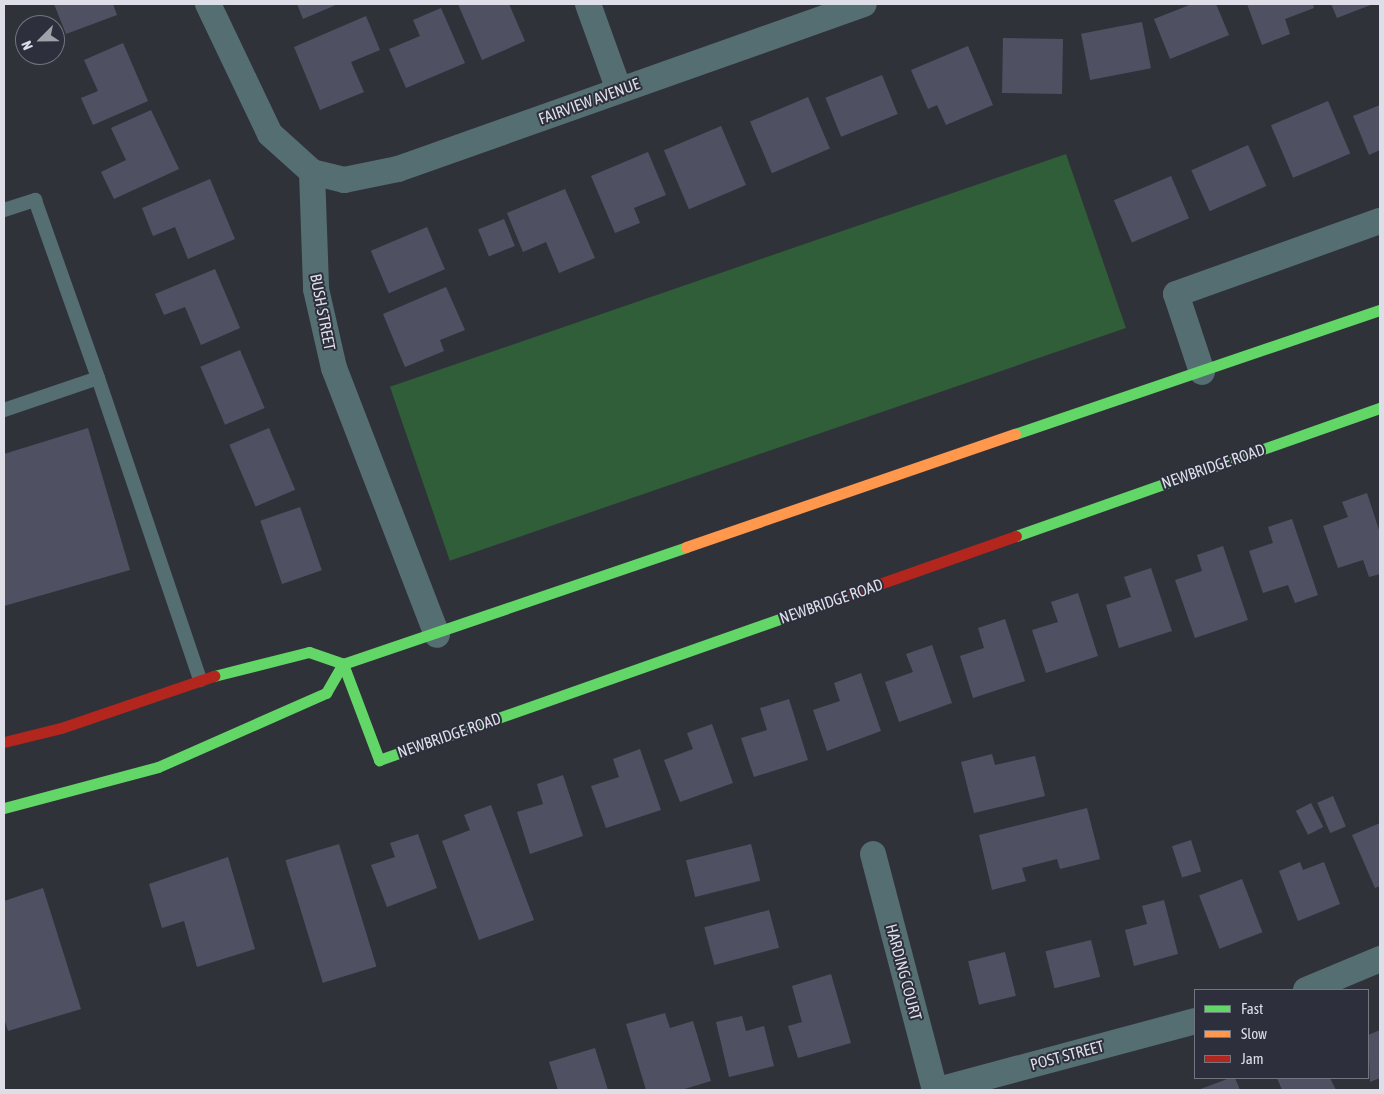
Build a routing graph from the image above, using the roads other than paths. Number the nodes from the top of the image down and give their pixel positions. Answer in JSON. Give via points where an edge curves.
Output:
{"nodes":[{"id":1,"x":208,"y":4,"type":"edge"},
{"id":2,"x":588,"y":4,"type":"edge"},
{"id":3,"x":864,"y":4,"type":"edge"},
{"id":4,"x":619,"y":90,"type":"junction"},
{"id":5,"x":312,"y":172,"type":"junction"},
{"id":6,"x":4,"y":210,"type":"edge"},
{"id":7,"x":1380,"y":221,"type":"edge"},
{"id":8,"x":1380,"y":310,"type":"edge"},
{"id":9,"x":1202,"y":372,"type":"junction"},
{"id":10,"x":98,"y":378,"type":"junction"},
{"id":11,"x":1380,"y":408,"type":"edge"},
{"id":12,"x":4,"y":410,"type":"edge"},
{"id":13,"x":437,"y":635,"type":"junction"},
{"id":14,"x":343,"y":664,"type":"junction"},
{"id":15,"x":200,"y":680,"type":"junction"},
{"id":16,"x":4,"y":742,"type":"edge"},
{"id":17,"x":4,"y":808,"type":"edge"},
{"id":18,"x":873,"y":854,"type":"dead end"},
{"id":19,"x":1380,"y":959,"type":"edge"},
{"id":20,"x":1308,"y":989,"type":"edge"},
{"id":21,"x":1194,"y":1021,"type":"edge"},
{"id":22,"x":937,"y":1090,"type":"edge"}],
"edges":[{"from":1,"to":5,"type":"street","via":[[270,134]]},
{"from":2,"to":4,"type":"street"},
{"from":3,"to":4,"type":"street","name":"FAIRVIEW AVENUE"},
{"from":4,"to":5,"type":"street","name":"FAIRVIEW AVENUE","via":[[398,170],[344,180]]},
{"from":5,"to":13,"type":"street","name":"BUSH STREET","via":[[316,289],[334,368]]},
{"from":6,"to":10,"type":"lane","via":[[34,200]]},
{"from":7,"to":9,"type":"street","via":[[1176,294]]},
{"from":8,"to":9,"type":"main road"},
{"from":9,"to":13,"type":"main road"},
{"from":10,"to":12,"type":"lane"},
{"from":10,"to":15,"type":"lane"},
{"from":11,"to":14,"type":"main road","name":"NEWBRIDGE ROAD","via":[[379,760]]},
{"from":13,"to":14,"type":"main road"},
{"from":14,"to":15,"type":"main road","via":[[309,652]]},
{"from":14,"to":17,"type":"main road","via":[[326,693],[158,767]]},
{"from":15,"to":16,"type":"main road","via":[[61,728]]},
{"from":18,"to":22,"type":"street","name":"HARDING COURT"},
{"from":19,"to":20,"type":"street"},
{"from":21,"to":22,"type":"street","name":"POST STREET"}]}
